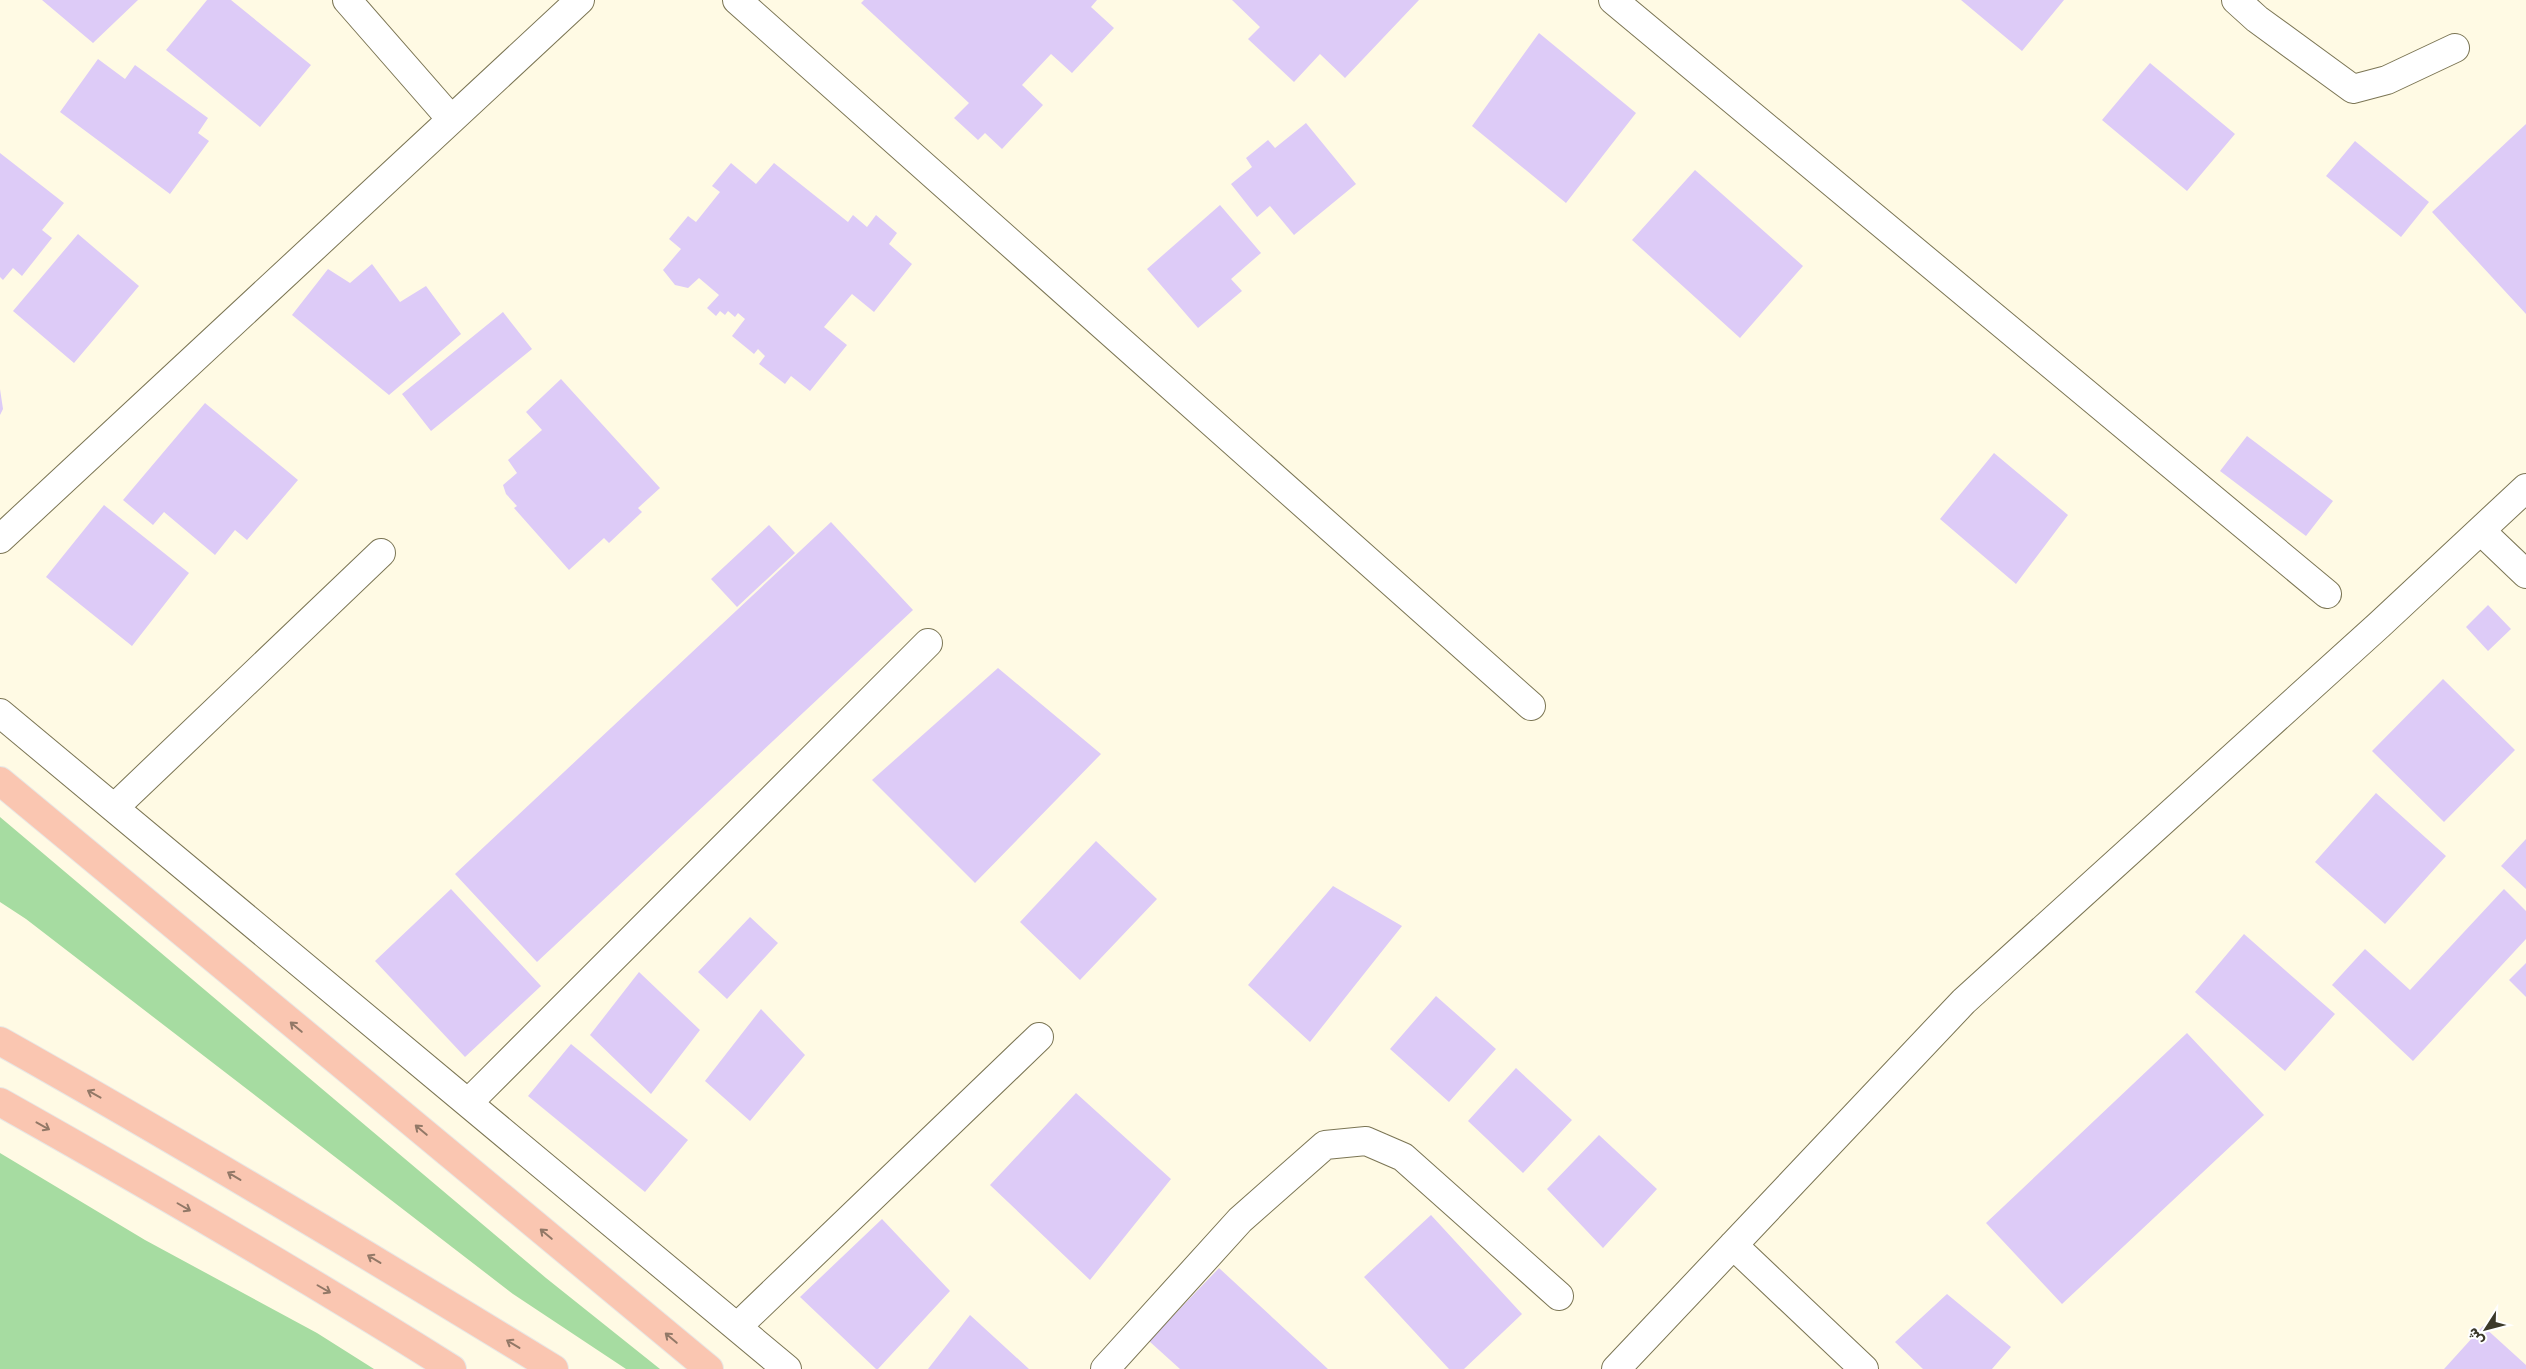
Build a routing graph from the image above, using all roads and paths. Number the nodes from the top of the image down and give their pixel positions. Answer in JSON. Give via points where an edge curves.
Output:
{"nodes":[{"id":1,"x":347,"y":0,"type":"edge"},
{"id":2,"x":580,"y":0,"type":"edge"},
{"id":3,"x":737,"y":0,"type":"edge"},
{"id":4,"x":1613,"y":0,"type":"edge"},
{"id":5,"x":2236,"y":0,"type":"edge"},
{"id":6,"x":2455,"y":48,"type":"dead end"},
{"id":7,"x":451,"y":120,"type":"junction"},
{"id":8,"x":2526,"y":488,"type":"edge"},
{"id":9,"x":2481,"y":530,"type":"junction"},
{"id":10,"x":0,"y":539,"type":"edge"},
{"id":11,"x":381,"y":552,"type":"dead end"},
{"id":12,"x":2526,"y":574,"type":"edge"},
{"id":13,"x":2327,"y":594,"type":"dead end"},
{"id":14,"x":928,"y":643,"type":"dead end"},
{"id":15,"x":1531,"y":706,"type":"dead end"},
{"id":16,"x":0,"y":713,"type":"edge"},
{"id":17,"x":0,"y":781,"type":"edge"},
{"id":18,"x":114,"y":808,"type":"junction"},
{"id":19,"x":1039,"y":1037,"type":"dead end"},
{"id":20,"x":0,"y":1041,"type":"edge"},
{"id":21,"x":0,"y":1102,"type":"edge"},
{"id":22,"x":468,"y":1103,"type":"junction"},
{"id":23,"x":1733,"y":1245,"type":"junction"},
{"id":24,"x":1559,"y":1296,"type":"dead end"},
{"id":25,"x":737,"y":1327,"type":"junction"},
{"id":26,"x":452,"y":1369,"type":"edge"},
{"id":27,"x":554,"y":1369,"type":"edge"},
{"id":28,"x":709,"y":1369,"type":"edge"},
{"id":29,"x":787,"y":1369,"type":"edge"},
{"id":30,"x":1105,"y":1369,"type":"edge"},
{"id":31,"x":1616,"y":1369,"type":"edge"},
{"id":32,"x":1864,"y":1369,"type":"edge"}],
"edges":[{"from":1,"to":7,"type":"street"},
{"from":2,"to":7,"type":"street"},
{"from":3,"to":15,"type":"street"},
{"from":4,"to":13,"type":"street"},
{"from":5,"to":6,"type":"street","via":[[2257,19],[2353,88],[2387,80]]},
{"from":7,"to":10,"type":"street"},
{"from":8,"to":9,"type":"street"},
{"from":9,"to":12,"type":"street"},
{"from":9,"to":23,"type":"street","via":[[1964,1001]]},
{"from":11,"to":18,"type":"street"},
{"from":14,"to":22,"type":"street"},
{"from":16,"to":18,"type":"street"},
{"from":28,"to":17,"type":"highway","one_way":true},
{"from":18,"to":22,"type":"street"},
{"from":19,"to":25,"type":"street"},
{"from":27,"to":20,"type":"highway","one_way":true,"via":[[327,1231]]},
{"from":21,"to":26,"type":"highway","one_way":true,"via":[[315,1284]]},
{"from":22,"to":25,"type":"street"},
{"from":23,"to":31,"type":"street"},
{"from":23,"to":32,"type":"street"},
{"from":24,"to":30,"type":"street","via":[[1403,1158],[1366,1141],[1325,1145],[1240,1220]]},
{"from":25,"to":29,"type":"street"}]}
